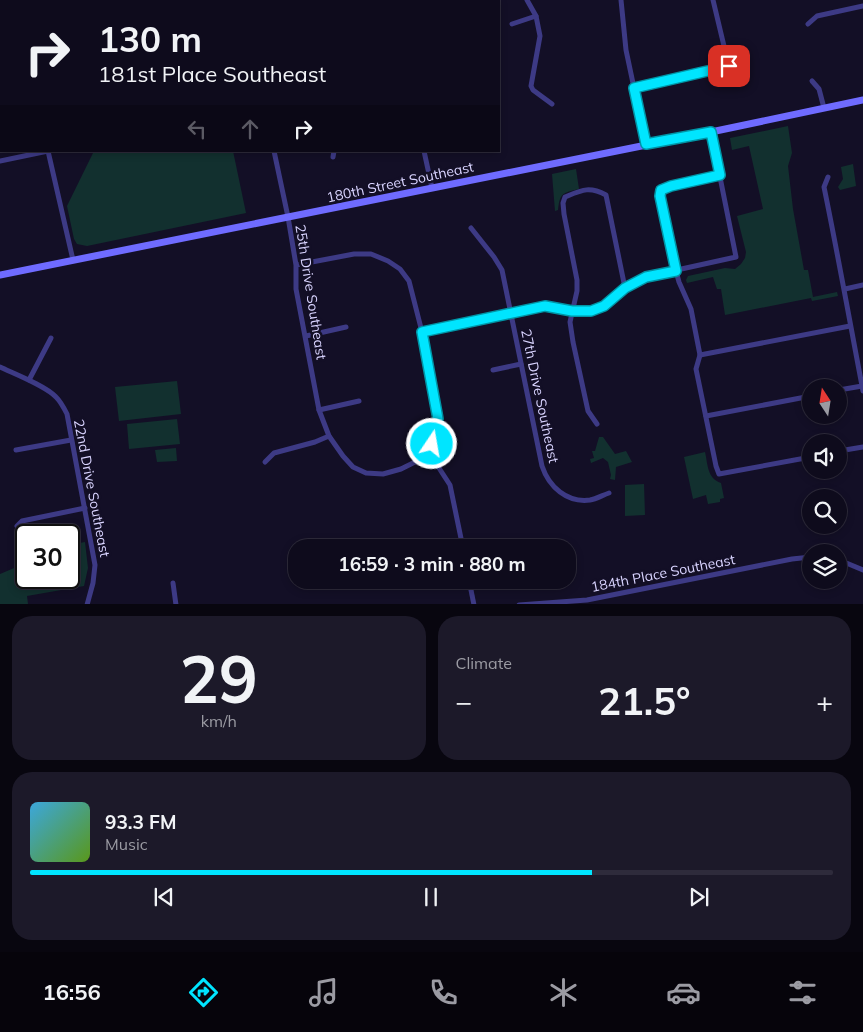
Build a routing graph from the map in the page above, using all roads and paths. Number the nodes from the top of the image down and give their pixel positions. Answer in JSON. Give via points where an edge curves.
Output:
{"nodes":[{"id":1,"x":527,"y":0,"type":"edge"},
{"id":2,"x":621,"y":0,"type":"edge"},
{"id":3,"x":714,"y":0,"type":"edge"},
{"id":4,"x":863,"y":6,"type":"edge"},
{"id":5,"x":536,"y":16,"type":"junction"},
{"id":6,"x":512,"y":24,"type":"dead end"},
{"id":7,"x":808,"y":24,"type":"dead end"},
{"id":8,"x":812,"y":81,"type":"dead end"},
{"id":9,"x":634,"y":88,"type":"junction"},
{"id":10,"x":863,"y":100,"type":"edge"},
{"id":11,"x":552,"y":104,"type":"dead end"},
{"id":12,"x":824,"y":108,"type":"junction"},
{"id":13,"x":711,"y":132,"type":"junction"},
{"id":14,"x":646,"y":144,"type":"junction"},
{"id":15,"x":43,"y":152,"type":"edge"},
{"id":16,"x":48,"y":152,"type":"edge"},
{"id":17,"x":274,"y":152,"type":"edge"},
{"id":18,"x":424,"y":152,"type":"edge"},
{"id":19,"x":0,"y":161,"type":"edge"},
{"id":20,"x":720,"y":175,"type":"junction"},
{"id":21,"x":828,"y":177,"type":"dead end"},
{"id":22,"x":432,"y":188,"type":"junction"},
{"id":23,"x":288,"y":217,"type":"junction"},
{"id":24,"x":470,"y":228,"type":"dead end"},
{"id":25,"x":73,"y":260,"type":"junction"},
{"id":26,"x":296,"y":265,"type":"junction"},
{"id":27,"x":676,"y":271,"type":"junction"},
{"id":28,"x":0,"y":275,"type":"edge"},
{"id":29,"x":863,"y":285,"type":"edge"},
{"id":30,"x":625,"y":288,"type":"junction"},
{"id":31,"x":845,"y":289,"type":"junction"},
{"id":32,"x":572,"y":311,"type":"junction"},
{"id":33,"x":511,"y":314,"type":"junction"},
{"id":34,"x":850,"y":326,"type":"junction"},
{"id":35,"x":346,"y":327,"type":"dead end"},
{"id":36,"x":422,"y":332,"type":"junction"},
{"id":37,"x":306,"y":336,"type":"junction"},
{"id":38,"x":51,"y":338,"type":"dead end"},
{"id":39,"x":700,"y":355,"type":"junction"},
{"id":40,"x":521,"y":364,"type":"junction"},
{"id":41,"x":0,"y":367,"type":"edge"},
{"id":42,"x":493,"y":370,"type":"dead end"},
{"id":43,"x":29,"y":380,"type":"junction"},
{"id":44,"x":863,"y":388,"type":"edge"},
{"id":45,"x":848,"y":389,"type":"edge"},
{"id":46,"x":802,"y":398,"type":"edge"},
{"id":47,"x":359,"y":401,"type":"dead end"},
{"id":48,"x":319,"y":410,"type":"junction"},
{"id":49,"x":706,"y":416,"type":"junction"},
{"id":50,"x":597,"y":424,"type":"dead end"},
{"id":51,"x":329,"y":436,"type":"junction"},
{"id":52,"x":71,"y":440,"type":"junction"},
{"id":53,"x":863,"y":447,"type":"edge"},
{"id":54,"x":16,"y":450,"type":"dead end"},
{"id":55,"x":847,"y":450,"type":"edge"},
{"id":56,"x":426,"y":454,"type":"junction"},
{"id":57,"x":802,"y":459,"type":"edge"},
{"id":58,"x":265,"y":462,"type":"dead end"},
{"id":59,"x":609,"y":492,"type":"dead end"},
{"id":60,"x":85,"y":508,"type":"junction"},
{"id":61,"x":19,"y":524,"type":"edge"},
{"id":62,"x":461,"y":539,"type":"edge"},
{"id":63,"x":802,"y":558,"type":"edge"},
{"id":64,"x":847,"y":563,"type":"edge"},
{"id":65,"x":863,"y":570,"type":"edge"},
{"id":66,"x":173,"y":584,"type":"dead end"},
{"id":67,"x":471,"y":589,"type":"edge"},
{"id":68,"x":588,"y":602,"type":"edge"},
{"id":69,"x":87,"y":604,"type":"edge"},
{"id":70,"x":176,"y":604,"type":"edge"},
{"id":71,"x":474,"y":604,"type":"edge"},
{"id":72,"x":519,"y":604,"type":"edge"}],
"edges":[{"from":1,"to":5,"type":"street"},
{"from":2,"to":9,"type":"street"},
{"from":3,"to":9,"type":"street","via":[[729,66]]},
{"from":4,"to":7,"type":"street","via":[[818,16]]},
{"from":5,"to":6,"type":"street"},
{"from":5,"to":11,"type":"street","via":[[540,36],[531,86]]},
{"from":8,"to":12,"type":"street","via":[[820,89]]},
{"from":9,"to":14,"type":"street"},
{"from":10,"to":12,"type":"street","name":"180th Street Southeast"},
{"from":12,"to":13,"type":"street","name":"180th Street Southeast"},
{"from":13,"to":14,"type":"street","name":"180th Street Southeast"},
{"from":13,"to":20,"type":"street"},
{"from":14,"to":22,"type":"street","name":"180th Street Southeast"},
{"from":15,"to":19,"type":"street"},
{"from":16,"to":25,"type":"street"},
{"from":17,"to":23,"type":"street","name":"25th Drive Southeast"},
{"from":18,"to":22,"type":"street"},
{"from":20,"to":27,"type":"street","via":[[661,190]]},
{"from":20,"to":27,"type":"street","via":[[736,257]]},
{"from":21,"to":31,"type":"street","via":[[824,187]]},
{"from":22,"to":23,"type":"street","name":"180th Street Southeast"},
{"from":23,"to":25,"type":"street","name":"180th Street Southeast"},
{"from":23,"to":26,"type":"street","name":"25th Drive Southeast"},
{"from":24,"to":33,"type":"street","name":"27th Drive Southeast","via":[[502,270]]},
{"from":25,"to":28,"type":"street","name":"180th Street Southeast"},
{"from":26,"to":36,"type":"street","via":[[354,254],[371,254],[391,263],[409,281]]},
{"from":26,"to":37,"type":"street","name":"25th Drive Southeast","via":[[296,289]]},
{"from":27,"to":30,"type":"street","via":[[646,277]]},
{"from":27,"to":39,"type":"street","via":[[691,309]]},
{"from":29,"to":31,"type":"street"},
{"from":30,"to":32,"type":"street","via":[[604,306],[591,311]]},
{"from":30,"to":32,"type":"street","via":[[606,195],[595,189],[564,197],[564,214],[577,280]]},
{"from":31,"to":34,"type":"street"},
{"from":32,"to":33,"type":"street","via":[[545,306]]},
{"from":32,"to":50,"type":"street","via":[[573,342],[586,402]]},
{"from":33,"to":36,"type":"street"},
{"from":33,"to":40,"type":"street","name":"27th Drive Southeast"},
{"from":34,"to":39,"type":"street"},
{"from":34,"to":44,"type":"street"},
{"from":35,"to":37,"type":"street"},
{"from":36,"to":56,"type":"street","via":[[438,419]]},
{"from":37,"to":48,"type":"street","name":"25th Drive Southeast"},
{"from":38,"to":43,"type":"street"},
{"from":39,"to":49,"type":"street","via":[[696,369]]},
{"from":40,"to":42,"type":"street"},
{"from":40,"to":59,"type":"street","name":"27th Drive Southeast","via":[[545,477],[563,495],[575,500],[591,500]]},
{"from":41,"to":43,"type":"street","name":"22nd Drive Southeast"},
{"from":43,"to":52,"type":"street","name":"22nd Drive Southeast","via":[[55,395],[62,404]]},
{"from":44,"to":45,"type":"street"},
{"from":46,"to":49,"type":"street"},
{"from":47,"to":48,"type":"street"},
{"from":48,"to":51,"type":"street","name":"25th Drive Southeast"},
{"from":49,"to":57,"type":"street","via":[[719,474]]},
{"from":51,"to":56,"type":"street","name":"25th Drive Southeast","via":[[353,467],[366,473],[383,474],[401,469]]},
{"from":51,"to":58,"type":"street","via":[[274,453]]},
{"from":52,"to":54,"type":"street"},
{"from":52,"to":60,"type":"street","name":"22nd Drive Southeast"},
{"from":53,"to":55,"type":"street"},
{"from":56,"to":62,"type":"street","via":[[450,485]]},
{"from":60,"to":61,"type":"street"},
{"from":60,"to":69,"type":"street","name":"22nd Drive Southeast","via":[[95,565]]},
{"from":63,"to":68,"type":"street","name":"184th Place Southeast"},
{"from":64,"to":65,"type":"street"},
{"from":66,"to":70,"type":"street"},
{"from":67,"to":71,"type":"street"},
{"from":68,"to":72,"type":"street","name":"184th Place Southeast"}]}
